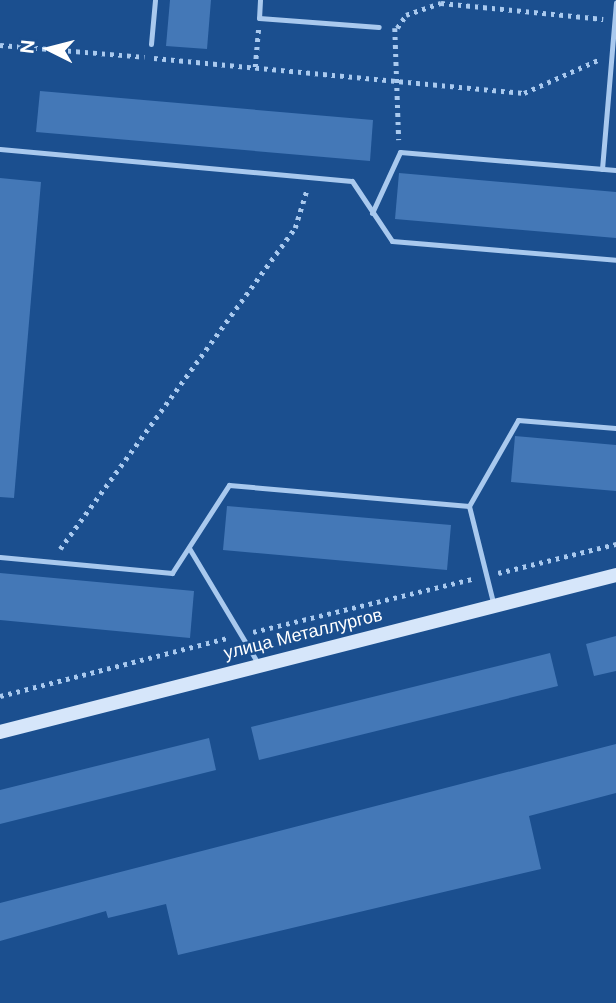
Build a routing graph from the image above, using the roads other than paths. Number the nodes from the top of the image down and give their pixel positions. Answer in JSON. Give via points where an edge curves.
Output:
{"nodes":[{"id":1,"x":155,"y":0,"type":"edge"},
{"id":2,"x":260,"y":0,"type":"edge"},
{"id":3,"x":616,"y":3,"type":"edge"},
{"id":4,"x":615,"y":20,"type":"edge"},
{"id":5,"x":379,"y":27,"type":"road end"},
{"id":6,"x":151,"y":44,"type":"dead end"},
{"id":7,"x":0,"y":149,"type":"edge"},
{"id":8,"x":602,"y":169,"type":"junction"},
{"id":9,"x":616,"y":170,"type":"edge"},
{"id":10,"x":372,"y":213,"type":"junction"},
{"id":11,"x":616,"y":260,"type":"edge"},
{"id":12,"x":616,"y":428,"type":"edge"},
{"id":13,"x":469,"y":506,"type":"junction"},
{"id":14,"x":189,"y":548,"type":"junction"},
{"id":15,"x":0,"y":557,"type":"edge"},
{"id":16,"x":616,"y":575,"type":"edge"},
{"id":17,"x":494,"y":606,"type":"junction"},
{"id":18,"x":259,"y":665,"type":"junction"},
{"id":19,"x":0,"y":732,"type":"edge"}],
"edges":[{"from":1,"to":6,"type":"lane"},
{"from":2,"to":5,"type":"lane","via":[[259,18]]},
{"from":3,"to":4,"type":"lane"},
{"from":4,"to":8,"type":"lane"},
{"from":7,"to":10,"type":"lane","via":[[352,181]]},
{"from":8,"to":9,"type":"lane"},
{"from":8,"to":10,"type":"lane","via":[[400,152]]},
{"from":10,"to":11,"type":"lane","via":[[392,241]]},
{"from":12,"to":13,"type":"lane","via":[[518,420]]},
{"from":13,"to":14,"type":"lane","via":[[229,485]]},
{"from":13,"to":17,"type":"lane"},
{"from":14,"to":15,"type":"lane","via":[[172,573]]},
{"from":14,"to":18,"type":"lane"},
{"from":16,"to":17,"type":"street","name":"улица Металлургов"},
{"from":17,"to":18,"type":"street","name":"улица Металлургов"},
{"from":18,"to":19,"type":"street","name":"улица Металлургов"}]}
